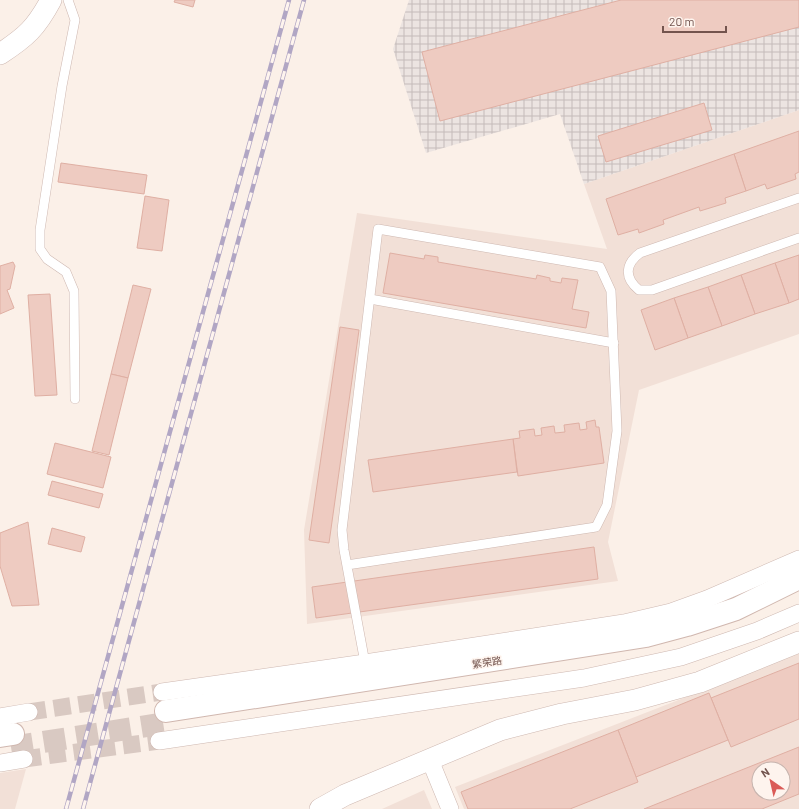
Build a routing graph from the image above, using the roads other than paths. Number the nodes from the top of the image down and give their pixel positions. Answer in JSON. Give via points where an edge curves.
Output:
{"nodes":[{"id":1,"x":52,"y":0,"type":"edge"},
{"id":2,"x":68,"y":0,"type":"edge"},
{"id":3,"x":0,"y":54,"type":"edge"},
{"id":4,"x":799,"y":198,"type":"edge"},
{"id":5,"x":799,"y":238,"type":"edge"},
{"id":6,"x":370,"y":299,"type":"junction"},
{"id":7,"x":614,"y":343,"type":"junction"},
{"id":8,"x":75,"y":399,"type":"dead end"},
{"id":9,"x":799,"y":559,"type":"edge"},
{"id":10,"x":346,"y":565,"type":"junction"},
{"id":11,"x":799,"y":578,"type":"edge"},
{"id":12,"x":799,"y":595,"type":"edge"},
{"id":13,"x":799,"y":613,"type":"edge"},
{"id":14,"x":799,"y":642,"type":"edge"},
{"id":15,"x":365,"y":663,"type":"junction"},
{"id":16,"x":29,"y":712,"type":"tunnel mouth"},
{"id":17,"x":0,"y":717,"type":"edge"},
{"id":18,"x":163,"y":717,"type":"junction"},
{"id":19,"x":430,"y":760,"type":"junction"},
{"id":20,"x":320,"y":809,"type":"edge"},
{"id":21,"x":450,"y":809,"type":"edge"}],
"edges":[{"from":1,"to":3,"type":"street","via":[[38,23],[23,38]]},
{"from":2,"to":8,"type":"lane","via":[[75,20],[62,86],[40,230],[40,249],[47,259],[66,272],[74,291]]},
{"from":4,"to":5,"type":"lane","via":[[640,254],[630,260],[627,269],[633,286],[639,290],[652,290]]},
{"from":6,"to":7,"type":"lane"},
{"from":6,"to":7,"type":"lane","via":[[378,229],[600,267],[611,291]]},
{"from":6,"to":10,"type":"lane","via":[[342,530]]},
{"from":7,"to":10,"type":"lane","via":[[617,430],[607,505],[596,527]]},
{"from":9,"to":15,"type":"street","via":[[671,612],[624,623]]},
{"from":10,"to":15,"type":"lane"},
{"from":11,"to":18,"type":"main road","name":"繁荣路","via":[[736,609],[646,636]]},
{"from":12,"to":18,"type":"main road","name":"繁荣路","via":[[740,620],[622,653]]},
{"from":13,"to":18,"type":"street","via":[[757,631],[681,657],[584,678]]},
{"from":14,"to":19,"type":"street","via":[[700,682],[635,700],[562,714],[500,730]]},
{"from":15,"to":18,"type":"street"},
{"from":16,"to":17,"type":"street"},
{"from":19,"to":20,"type":"street","via":[[346,795]]},
{"from":19,"to":21,"type":"street"}]}
